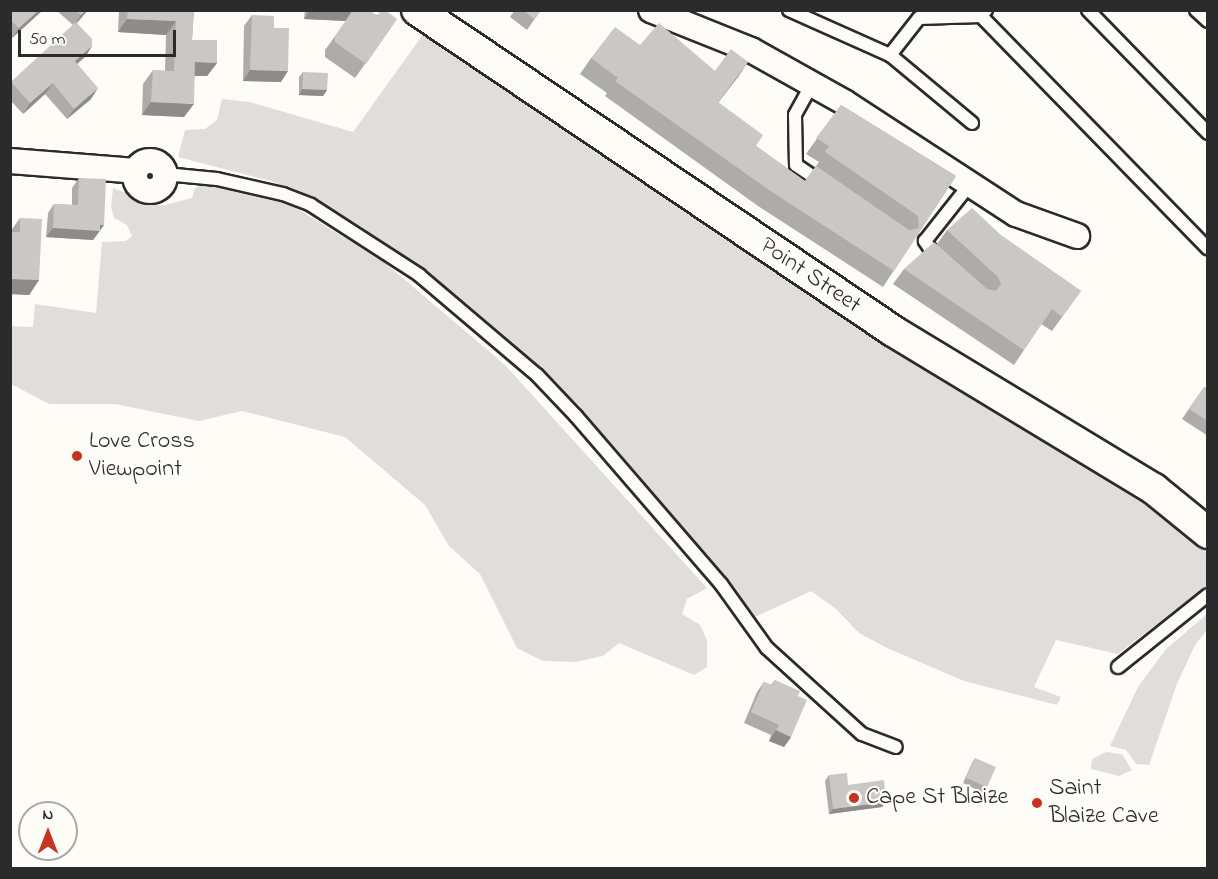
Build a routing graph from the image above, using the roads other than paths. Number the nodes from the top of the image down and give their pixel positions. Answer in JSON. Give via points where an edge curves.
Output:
{"nodes":[{"id":1,"x":417,"y":10,"type":"edge"},
{"id":2,"x":651,"y":10,"type":"edge"},
{"id":3,"x":789,"y":10,"type":"edge"},
{"id":4,"x":1088,"y":10,"type":"edge"},
{"id":5,"x":1196,"y":10,"type":"edge"},
{"id":6,"x":984,"y":13,"type":"edge"},
{"id":7,"x":917,"y":14,"type":"edge"},
{"id":8,"x":1208,"y":21,"type":"edge"},
{"id":9,"x":890,"y":56,"type":"junction"},
{"id":10,"x":812,"y":84,"type":"junction"},
{"id":11,"x":972,"y":123,"type":"dead end"},
{"id":12,"x":1208,"y":133,"type":"edge"},
{"id":13,"x":10,"y":161,"type":"edge"},
{"id":14,"x":165,"y":174,"type":"joint"},
{"id":15,"x":970,"y":184,"type":"junction"},
{"id":16,"x":835,"y":191,"type":"edge"},
{"id":17,"x":1077,"y":236,"type":"dead end"},
{"id":18,"x":1208,"y":249,"type":"edge"},
{"id":19,"x":949,"y":269,"type":"edge"},
{"id":20,"x":1208,"y":533,"type":"edge"},
{"id":21,"x":1208,"y":595,"type":"edge"},
{"id":22,"x":1118,"y":667,"type":"dead end"},
{"id":23,"x":896,"y":747,"type":"dead end"}],
"edges":[{"from":1,"to":20,"type":"street","name":"Point Street","via":[[892,331],[1154,489]]},
{"from":2,"to":10,"type":"street","via":[[750,50]]},
{"from":3,"to":9,"type":"lane"},
{"from":4,"to":12,"type":"lane"},
{"from":5,"to":8,"type":"lane"},
{"from":6,"to":7,"type":"lane"},
{"from":6,"to":18,"type":"lane"},
{"from":7,"to":9,"type":"lane"},
{"from":9,"to":11,"type":"lane"},
{"from":10,"to":15,"type":"street"},
{"from":10,"to":16,"type":"lane","via":[[795,115],[796,165]]},
{"from":13,"to":14,"type":"street","via":[[136,171],[138,184],[149,191],[161,186]]},
{"from":14,"to":23,"type":"lane","via":[[217,179],[284,194],[311,205],[419,275],[537,375],[576,416],[721,584],[766,648],[862,734]]},
{"from":15,"to":17,"type":"street","via":[[1016,214]]},
{"from":15,"to":19,"type":"lane","via":[[925,242]]},
{"from":21,"to":22,"type":"lane"}]}
